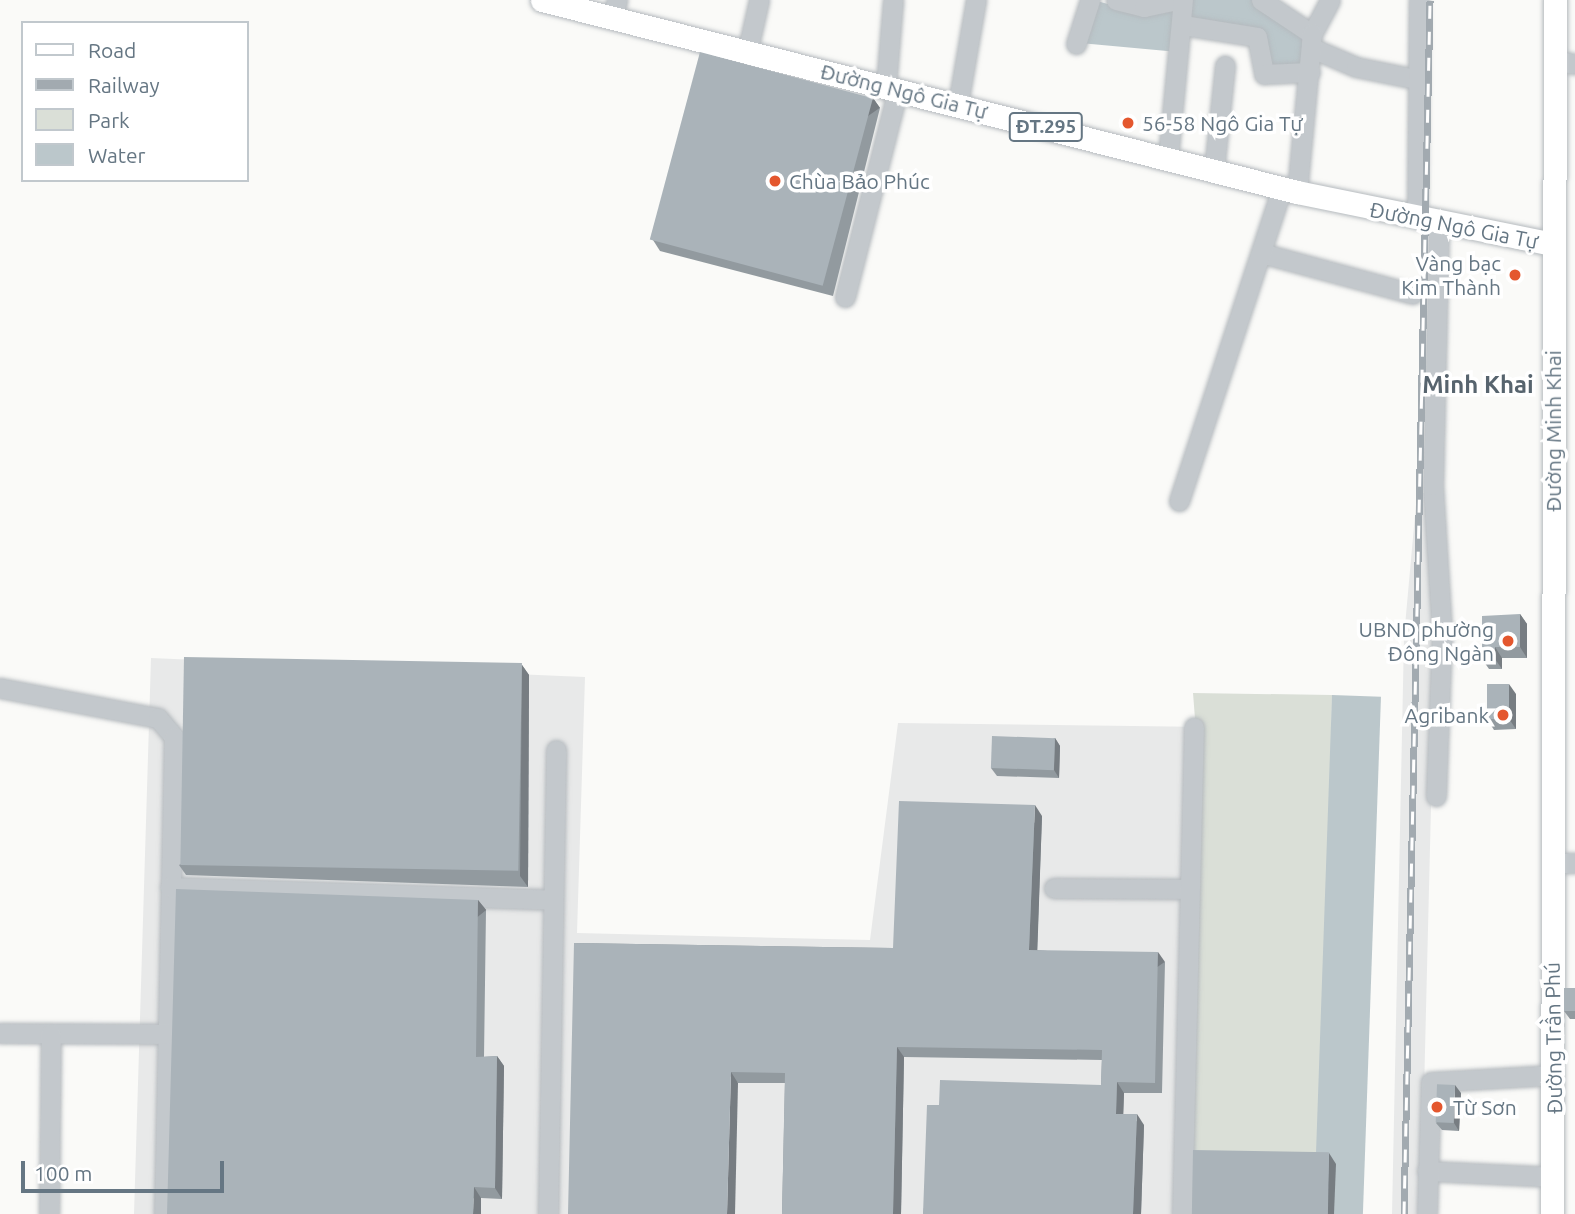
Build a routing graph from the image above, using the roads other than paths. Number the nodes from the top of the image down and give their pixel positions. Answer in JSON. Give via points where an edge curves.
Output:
{"nodes":[{"id":1,"x":542,"y":0,"type":"edge"},
{"id":2,"x":759,"y":0,"type":"edge"},
{"id":3,"x":893,"y":0,"type":"edge"},
{"id":4,"x":976,"y":0,"type":"edge"},
{"id":5,"x":1090,"y":0,"type":"edge"},
{"id":6,"x":1115,"y":0,"type":"edge"},
{"id":7,"x":1176,"y":0,"type":"edge"},
{"id":8,"x":1183,"y":0,"type":"edge"},
{"id":9,"x":1261,"y":0,"type":"edge"},
{"id":10,"x":1330,"y":0,"type":"edge"},
{"id":11,"x":1419,"y":0,"type":"edge"},
{"id":12,"x":1555,"y":0,"type":"edge"},
{"id":13,"x":614,"y":9,"type":"edge"},
{"id":14,"x":1184,"y":25,"type":"junction"},
{"id":15,"x":1312,"y":41,"type":"junction"},
{"id":16,"x":1076,"y":44,"type":"dead end"},
{"id":17,"x":747,"y":52,"type":"junction"},
{"id":18,"x":1565,"y":62,"type":"edge"},
{"id":19,"x":1225,"y":65,"type":"dead end"},
{"id":20,"x":1310,"y":72,"type":"junction"},
{"id":21,"x":1416,"y":79,"type":"junction"},
{"id":22,"x":892,"y":87,"type":"junction"},
{"id":23,"x":958,"y":104,"type":"junction"},
{"id":24,"x":1168,"y":158,"type":"junction"},
{"id":25,"x":1214,"y":170,"type":"junction"},
{"id":26,"x":1289,"y":190,"type":"junction"},
{"id":27,"x":1428,"y":222,"type":"junction"},
{"id":28,"x":1552,"y":244,"type":"junction"},
{"id":29,"x":1261,"y":253,"type":"junction"},
{"id":30,"x":1413,"y":294,"type":"dead end"},
{"id":31,"x":845,"y":297,"type":"dead end"},
{"id":32,"x":1180,"y":501,"type":"dead end"},
{"id":33,"x":0,"y":688,"type":"edge"},
{"id":34,"x":1194,"y":727,"type":"dead end"},
{"id":35,"x":556,"y":750,"type":"dead end"},
{"id":36,"x":1436,"y":796,"type":"dead end"},
{"id":37,"x":1564,"y":863,"type":"edge"},
{"id":38,"x":170,"y":887,"type":"junction"},
{"id":39,"x":1055,"y":888,"type":"dead end"},
{"id":40,"x":1189,"y":890,"type":"junction"},
{"id":41,"x":553,"y":900,"type":"junction"},
{"id":42,"x":0,"y":1033,"type":"edge"},
{"id":43,"x":51,"y":1034,"type":"junction"},
{"id":44,"x":168,"y":1034,"type":"junction"},
{"id":45,"x":1553,"y":1075,"type":"junction"},
{"id":46,"x":1564,"y":1151,"type":"edge"},
{"id":47,"x":1427,"y":1171,"type":"junction"},
{"id":48,"x":1552,"y":1177,"type":"junction"},
{"id":49,"x":49,"y":1214,"type":"edge"},
{"id":50,"x":164,"y":1214,"type":"edge"},
{"id":51,"x":548,"y":1214,"type":"edge"},
{"id":52,"x":1182,"y":1214,"type":"edge"},
{"id":53,"x":1427,"y":1214,"type":"edge"},
{"id":54,"x":1552,"y":1214,"type":"edge"}],
"edges":[{"from":1,"to":13,"type":"main road","name":"Đường Ngô Gia Tự","number":"ĐT.295"},
{"from":2,"to":17,"type":"street"},
{"from":3,"to":22,"type":"street"},
{"from":4,"to":23,"type":"street"},
{"from":5,"to":16,"type":"street"},
{"from":6,"to":7,"type":"street","via":[[1144,7]]},
{"from":8,"to":14,"type":"street"},
{"from":9,"to":15,"type":"street"},
{"from":10,"to":15,"type":"street"},
{"from":11,"to":21,"type":"street"},
{"from":12,"to":18,"type":"main road","name":"Đường Minh Khai"},
{"from":13,"to":17,"type":"main road","name":"Đường Ngô Gia Tự","number":"ĐT.295"},
{"from":14,"to":20,"type":"street","via":[[1257,37],[1264,74]]},
{"from":14,"to":24,"type":"street"},
{"from":15,"to":20,"type":"street"},
{"from":15,"to":21,"type":"street","via":[[1356,67]]},
{"from":17,"to":22,"type":"main road","name":"Đường Ngô Gia Tự","number":"ĐT.295"},
{"from":18,"to":28,"type":"main road","name":"Đường Minh Khai"},
{"from":19,"to":25,"type":"street"},
{"from":20,"to":26,"type":"street"},
{"from":21,"to":27,"type":"street"},
{"from":22,"to":23,"type":"main road","name":"Đường Ngô Gia Tự","number":"ĐT.295"},
{"from":22,"to":31,"type":"street"},
{"from":23,"to":24,"type":"main road","name":"Đường Ngô Gia Tự","number":"ĐT.295"},
{"from":24,"to":25,"type":"main road","name":"Đường Ngô Gia Tự","number":"ĐT.295"},
{"from":25,"to":26,"type":"main road","name":"Đường Ngô Gia Tự","number":"ĐT.295"},
{"from":26,"to":27,"type":"main road","name":"Đường Ngô Gia Tự","number":"ĐT.295"},
{"from":26,"to":29,"type":"street"},
{"from":27,"to":28,"type":"main road","name":"Đường Ngô Gia Tự","number":"ĐT.295"},
{"from":27,"to":36,"type":"street","via":[[1433,485],[1442,633]]},
{"from":28,"to":37,"type":"main road","name":"Đường Minh Khai"},
{"from":29,"to":30,"type":"street"},
{"from":29,"to":32,"type":"street"},
{"from":33,"to":38,"type":"street","via":[[168,725],[174,737]]},
{"from":34,"to":40,"type":"street"},
{"from":35,"to":41,"type":"street"},
{"from":37,"to":45,"type":"main road","name":"Đường Trần Phú"},
{"from":38,"to":41,"type":"street"},
{"from":38,"to":44,"type":"street"},
{"from":39,"to":40,"type":"street"},
{"from":40,"to":52,"type":"street"},
{"from":41,"to":51,"type":"street"},
{"from":42,"to":43,"type":"street"},
{"from":43,"to":44,"type":"street"},
{"from":43,"to":49,"type":"street"},
{"from":44,"to":50,"type":"street"},
{"from":45,"to":46,"type":"main road","name":"Đường Trần Phú"},
{"from":45,"to":47,"type":"street","via":[[1434,1080]]},
{"from":46,"to":48,"type":"main road","name":"Đường Trần Phú"},
{"from":47,"to":48,"type":"street"},
{"from":47,"to":53,"type":"street"},
{"from":48,"to":54,"type":"main road","name":"Đường Trần Phú"}]}
